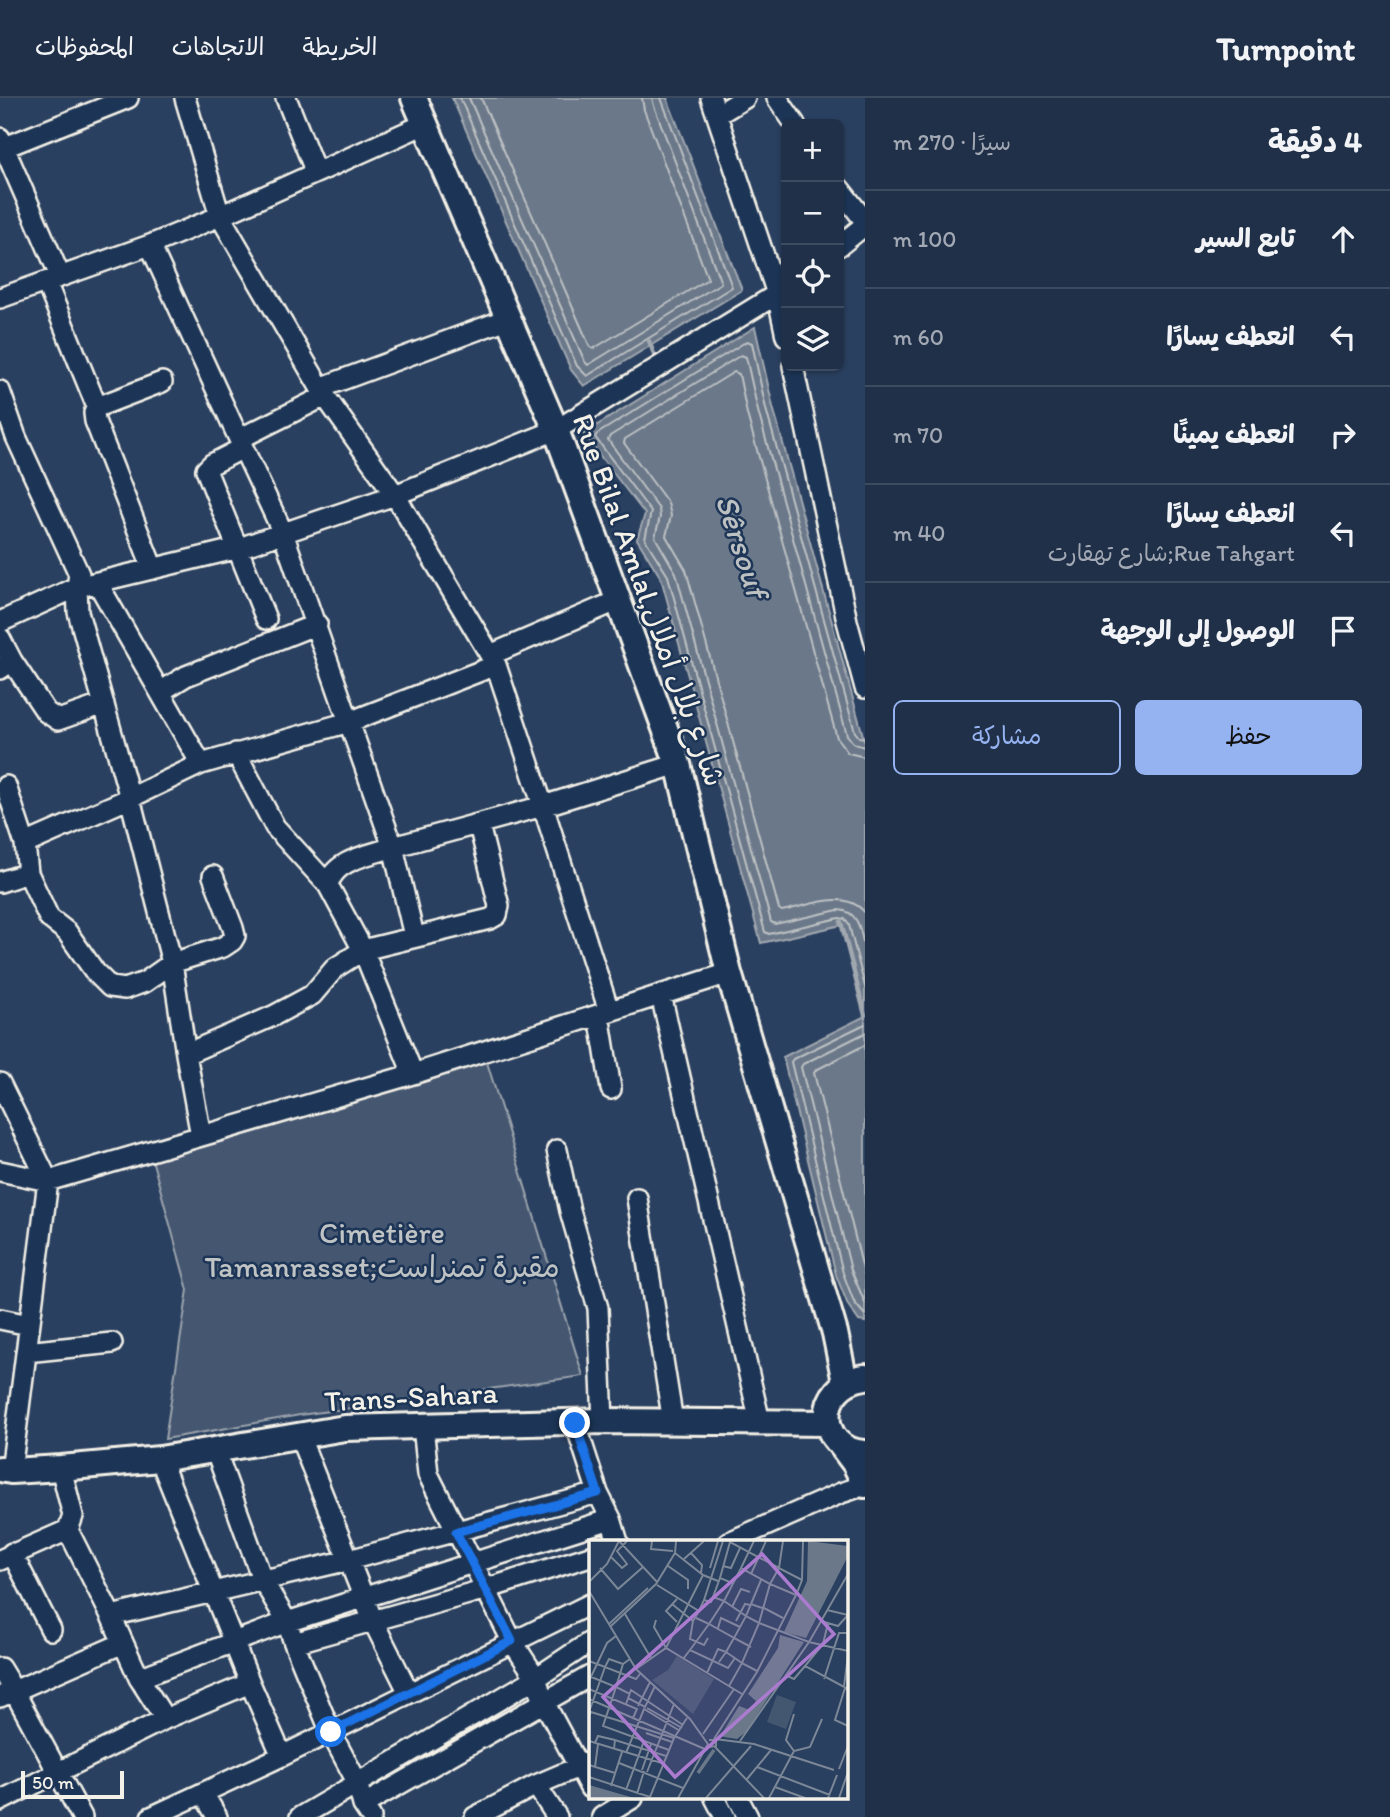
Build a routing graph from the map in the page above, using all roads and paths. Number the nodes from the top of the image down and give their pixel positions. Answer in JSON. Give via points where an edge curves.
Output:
{"nodes":[{"id":1,"x":128,"y":98,"type":"edge"},
{"id":2,"x":185,"y":98,"type":"edge"},
{"id":3,"x":286,"y":98,"type":"edge"},
{"id":4,"x":414,"y":98,"type":"edge"},
{"id":5,"x":745,"y":98,"type":"edge"},
{"id":6,"x":777,"y":98,"type":"edge"},
{"id":7,"x":714,"y":106,"type":"edge"},
{"id":8,"x":791,"y":119,"type":"edge"},
{"id":9,"x":427,"y":124,"type":"junction"},
{"id":10,"x":1,"y":145,"type":"edge"},
{"id":11,"x":316,"y":173,"type":"junction"},
{"id":12,"x":844,"y":195,"type":"edge"},
{"id":13,"x":220,"y":216,"type":"junction"},
{"id":14,"x":865,"y":223,"type":"edge"},
{"id":15,"x":150,"y":245,"type":"junction"},
{"id":16,"x":840,"y":245,"type":"edge"},
{"id":17,"x":53,"y":279,"type":"junction"},
{"id":18,"x":781,"y":288,"type":"edge"},
{"id":19,"x":781,"y":292,"type":"edge"},
{"id":20,"x":0,"y":299,"type":"edge"},
{"id":21,"x":507,"y":318,"type":"junction"},
{"id":22,"x":794,"y":371,"type":"edge"},
{"id":23,"x":162,"y":382,"type":"dead end"},
{"id":24,"x":0,"y":391,"type":"edge"},
{"id":25,"x":323,"y":392,"type":"junction"},
{"id":26,"x":97,"y":407,"type":"junction"},
{"id":27,"x":556,"y":430,"type":"junction"},
{"id":28,"x":8,"y":441,"type":"edge"},
{"id":29,"x":241,"y":443,"type":"junction"},
{"id":30,"x":395,"y":495,"type":"junction"},
{"id":31,"x":284,"y":533,"type":"junction"},
{"id":32,"x":239,"y":548,"type":"junction"},
{"id":33,"x":153,"y":569,"type":"junction"},
{"id":34,"x":97,"y":582,"type":"junction"},
{"id":35,"x":77,"y":587,"type":"junction"},
{"id":36,"x":619,"y":600,"type":"junction"},
{"id":37,"x":856,"y":617,"type":"edge"},
{"id":38,"x":266,"y":619,"type":"dead end"},
{"id":39,"x":0,"y":622,"type":"edge"},
{"id":40,"x":317,"y":624,"type":"junction"},
{"id":41,"x":0,"y":638,"type":"edge"},
{"id":42,"x":493,"y":660,"type":"junction"},
{"id":43,"x":6,"y":665,"type":"edge"},
{"id":44,"x":865,"y":688,"type":"edge"},
{"id":45,"x":160,"y":692,"type":"junction"},
{"id":46,"x":104,"y":704,"type":"junction"},
{"id":47,"x":349,"y":722,"type":"junction"},
{"id":48,"x":236,"y":753,"type":"junction"},
{"id":49,"x":201,"y":764,"type":"junction"},
{"id":50,"x":678,"y":764,"type":"junction"},
{"id":51,"x":2,"y":783,"type":"edge"},
{"id":52,"x":131,"y":798,"type":"junction"},
{"id":53,"x":543,"y":806,"type":"junction"},
{"id":54,"x":479,"y":825,"type":"junction"},
{"id":55,"x":25,"y":844,"type":"junction"},
{"id":56,"x":393,"y":847,"type":"junction"},
{"id":57,"x":28,"y":873,"type":"junction"},
{"id":58,"x":213,"y":876,"type":"dead end"},
{"id":59,"x":0,"y":882,"type":"edge"},
{"id":60,"x":328,"y":885,"type":"junction"},
{"id":61,"x":414,"y":936,"type":"junction"},
{"id":62,"x":363,"y":950,"type":"junction"},
{"id":63,"x":172,"y":963,"type":"junction"},
{"id":64,"x":729,"y":973,"type":"junction"},
{"id":65,"x":660,"y":995,"type":"junction"},
{"id":66,"x":604,"y":1013,"type":"junction"},
{"id":67,"x":186,"y":1054,"type":"junction"},
{"id":68,"x":413,"y":1074,"type":"junction"},
{"id":69,"x":0,"y":1083,"type":"edge"},
{"id":70,"x":611,"y":1089,"type":"dead end"},
{"id":71,"x":201,"y":1136,"type":"junction"},
{"id":72,"x":557,"y":1150,"type":"dead end"},
{"id":73,"x":0,"y":1171,"type":"edge"},
{"id":74,"x":48,"y":1181,"type":"junction"},
{"id":75,"x":636,"y":1198,"type":"dead end"},
{"id":76,"x":0,"y":1319,"type":"edge"},
{"id":77,"x":29,"y":1325,"type":"junction"},
{"id":78,"x":112,"y":1343,"type":"dead end"},
{"id":79,"x":26,"y":1352,"type":"junction"},
{"id":80,"x":857,"y":1376,"type":"edge"},
{"id":81,"x":603,"y":1421,"type":"junction"},
{"id":82,"x":673,"y":1422,"type":"junction"},
{"id":83,"x":760,"y":1422,"type":"junction"},
{"id":84,"x":575,"y":1423,"type":"junction"},
{"id":85,"x":423,"y":1426,"type":"junction"},
{"id":86,"x":834,"y":1433,"type":"junction"},
{"id":87,"x":299,"y":1435,"type":"junction"},
{"id":88,"x":215,"y":1449,"type":"junction"},
{"id":89,"x":865,"y":1453,"type":"edge"},
{"id":90,"x":160,"y":1459,"type":"junction"},
{"id":91,"x":61,"y":1468,"type":"junction"},
{"id":92,"x":6,"y":1470,"type":"edge"},
{"id":93,"x":865,"y":1485,"type":"edge"},
{"id":94,"x":598,"y":1493,"type":"junction"},
{"id":95,"x":611,"y":1518,"type":"junction"},
{"id":96,"x":68,"y":1530,"type":"junction"},
{"id":97,"x":456,"y":1532,"type":"junction"},
{"id":98,"x":617,"y":1540,"type":"edge"},
{"id":99,"x":734,"y":1540,"type":"edge"},
{"id":100,"x":6,"y":1556,"type":"edge"},
{"id":101,"x":589,"y":1556,"type":"edge"},
{"id":102,"x":349,"y":1560,"type":"junction"},
{"id":103,"x":471,"y":1562,"type":"junction"},
{"id":104,"x":262,"y":1579,"type":"junction"},
{"id":105,"x":486,"y":1589,"type":"junction"},
{"id":106,"x":211,"y":1591,"type":"junction"},
{"id":107,"x":363,"y":1597,"type":"junction"},
{"id":108,"x":589,"y":1604,"type":"edge"},
{"id":109,"x":111,"y":1616,"type":"junction"},
{"id":110,"x":373,"y":1621,"type":"junction"},
{"id":111,"x":287,"y":1622,"type":"junction"},
{"id":112,"x":51,"y":1630,"type":"dead end"},
{"id":113,"x":512,"y":1641,"type":"junction"},
{"id":114,"x":123,"y":1643,"type":"junction"},
{"id":115,"x":234,"y":1643,"type":"junction"},
{"id":116,"x":293,"y":1643,"type":"junction"},
{"id":117,"x":589,"y":1643,"type":"edge"},
{"id":118,"x":0,"y":1668,"type":"edge"},
{"id":119,"x":589,"y":1677,"type":"edge"},
{"id":120,"x":139,"y":1678,"type":"junction"},
{"id":121,"x":536,"y":1678,"type":"junction"},
{"id":122,"x":250,"y":1683,"type":"junction"},
{"id":123,"x":409,"y":1693,"type":"junction"},
{"id":124,"x":7,"y":1694,"type":"edge"},
{"id":125,"x":544,"y":1702,"type":"junction"},
{"id":126,"x":165,"y":1719,"type":"junction"},
{"id":127,"x":331,"y":1732,"type":"junction"},
{"id":128,"x":282,"y":1756,"type":"junction"},
{"id":129,"x":584,"y":1765,"type":"edge"},
{"id":130,"x":58,"y":1773,"type":"junction"},
{"id":131,"x":357,"y":1782,"type":"junction"},
{"id":132,"x":589,"y":1784,"type":"edge"},
{"id":133,"x":536,"y":1785,"type":"junction"},
{"id":134,"x":203,"y":1793,"type":"junction"},
{"id":135,"x":628,"y":1800,"type":"edge"},
{"id":136,"x":716,"y":1800,"type":"edge"},
{"id":137,"x":0,"y":1801,"type":"edge"},
{"id":138,"x":743,"y":1807,"type":"edge"},
{"id":139,"x":367,"y":1811,"type":"edge"},
{"id":140,"x":603,"y":1811,"type":"edge"},
{"id":141,"x":479,"y":1816,"type":"edge"},
{"id":142,"x":82,"y":1817,"type":"edge"},
{"id":143,"x":151,"y":1817,"type":"edge"},
{"id":144,"x":217,"y":1817,"type":"edge"},
{"id":145,"x":300,"y":1817,"type":"edge"},
{"id":146,"x":557,"y":1817,"type":"edge"},
{"id":147,"x":725,"y":1817,"type":"edge"}],
"edges":[{"from":1,"to":10,"type":"street"},
{"from":2,"to":13,"type":"street"},
{"from":3,"to":11,"type":"street"},
{"from":4,"to":9,"type":"main road","name":"Rue Bilal Amlal,شارع بلال أملال"},
{"from":5,"to":7,"type":"street"},
{"from":6,"to":8,"type":"street"},
{"from":7,"to":18,"type":"street"},
{"from":9,"to":11,"type":"street"},
{"from":9,"to":21,"type":"main road","name":"Rue Bilal Amlal,شارع بلال أملال"},
{"from":10,"to":17,"type":"street"},
{"from":11,"to":13,"type":"street"},
{"from":12,"to":14,"type":"street"},
{"from":13,"to":15,"type":"street"},
{"from":13,"to":25,"type":"street"},
{"from":14,"to":16,"type":"street"},
{"from":15,"to":17,"type":"street"},
{"from":15,"to":29,"type":"street"},
{"from":17,"to":20,"type":"street"},
{"from":17,"to":26,"type":"street"},
{"from":19,"to":27,"type":"street"},
{"from":21,"to":25,"type":"street"},
{"from":21,"to":27,"type":"main road","name":"Rue Bilal Amlal,شارع بلال أملال"},
{"from":22,"to":37,"type":"street"},
{"from":23,"to":26,"type":"street"},
{"from":24,"to":28,"type":"street"},
{"from":25,"to":29,"type":"street"},
{"from":25,"to":30,"type":"street"},
{"from":26,"to":33,"type":"street","via":[[95,421]]},
{"from":27,"to":30,"type":"street"},
{"from":27,"to":36,"type":"main road","name":"Rue Bilal Amlal,شارع بلال أملال"},
{"from":28,"to":35,"type":"street","via":[[79,574]]},
{"from":29,"to":31,"type":"street"},
{"from":29,"to":32,"type":"street","via":[[206,470]]},
{"from":30,"to":31,"type":"street"},
{"from":30,"to":42,"type":"street"},
{"from":31,"to":32,"type":"street"},
{"from":31,"to":40,"type":"street"},
{"from":32,"to":33,"type":"street"},
{"from":32,"to":38,"type":"street"},
{"from":33,"to":34,"type":"street"},
{"from":34,"to":35,"type":"street"},
{"from":34,"to":45,"type":"street"},
{"from":35,"to":39,"type":"street"},
{"from":35,"to":46,"type":"street","via":[[78,612]]},
{"from":36,"to":42,"type":"street"},
{"from":36,"to":50,"type":"main road","name":"Rue Bilal Amlal,شارع بلال أملال"},
{"from":37,"to":44,"type":"street"},
{"from":40,"to":45,"type":"street","via":[[186,676]]},
{"from":40,"to":47,"type":"street"},
{"from":41,"to":43,"type":"street"},
{"from":42,"to":47,"type":"street"},
{"from":42,"to":53,"type":"street"},
{"from":43,"to":46,"type":"street","via":[[58,720]]},
{"from":45,"to":49,"type":"street"},
{"from":46,"to":52,"type":"street"},
{"from":47,"to":48,"type":"street"},
{"from":47,"to":56,"type":"street"},
{"from":48,"to":49,"type":"street"},
{"from":48,"to":60,"type":"street","via":[[275,827]]},
{"from":49,"to":52,"type":"street"},
{"from":50,"to":53,"type":"street"},
{"from":50,"to":64,"type":"main road","name":"Rue Bilal Amlal,شارع بلال أملال"},
{"from":51,"to":55,"type":"street"},
{"from":52,"to":55,"type":"street"},
{"from":52,"to":63,"type":"street"},
{"from":53,"to":54,"type":"street"},
{"from":53,"to":66,"type":"street"},
{"from":54,"to":56,"type":"street"},
{"from":54,"to":61,"type":"street","via":[[499,906],[497,915]]},
{"from":55,"to":57,"type":"street"},
{"from":56,"to":60,"type":"street","via":[[342,865],[330,876]]},
{"from":56,"to":61,"type":"street"},
{"from":57,"to":59,"type":"street"},
{"from":57,"to":63,"type":"street","via":[[49,918],[110,987],[125,989],[145,982]]},
{"from":58,"to":63,"type":"street","via":[[232,941]]},
{"from":60,"to":62,"type":"street"},
{"from":61,"to":62,"type":"street"},
{"from":62,"to":67,"type":"street","via":[[335,968],[312,995]]},
{"from":62,"to":68,"type":"street"},
{"from":63,"to":67,"type":"street"},
{"from":64,"to":65,"type":"street"},
{"from":64,"to":80,"type":"main road","name":"Rue Bilal Amlal,شارع بلال أملال","via":[[835,1333]]},
{"from":65,"to":66,"type":"street"},
{"from":65,"to":83,"type":"street"},
{"from":66,"to":68,"type":"street"},
{"from":66,"to":70,"type":"street"},
{"from":67,"to":71,"type":"street"},
{"from":68,"to":71,"type":"street"},
{"from":69,"to":74,"type":"street"},
{"from":71,"to":74,"type":"street"},
{"from":72,"to":81,"type":"street","via":[[598,1308]]},
{"from":73,"to":74,"type":"street"},
{"from":74,"to":77,"type":"street"},
{"from":75,"to":82,"type":"street"},
{"from":76,"to":77,"type":"street"},
{"from":77,"to":79,"type":"street"},
{"from":78,"to":79,"type":"street"},
{"from":79,"to":92,"type":"street"},
{"from":80,"to":86,"type":"main road","via":[[830,1400]]},
{"from":81,"to":82,"type":"main road","name":"Trans-Sahara"},
{"from":81,"to":84,"type":"main road","name":"Trans-Sahara"},
{"from":82,"to":83,"type":"main road","name":"Trans-Sahara"},
{"from":83,"to":86,"type":"main road","name":"Trans-Sahara"},
{"from":84,"to":85,"type":"main road","name":"Trans-Sahara"},
{"from":84,"to":94,"type":"street"},
{"from":85,"to":87,"type":"main road","name":"Trans-Sahara","via":[[345,1428]]},
{"from":85,"to":97,"type":"street","via":[[428,1475]]},
{"from":86,"to":89,"type":"main road","via":[[850,1450]]},
{"from":86,"to":93,"type":"main road"},
{"from":87,"to":88,"type":"main road","name":"Trans-Sahara"},
{"from":87,"to":102,"type":"street"},
{"from":88,"to":90,"type":"main road","name":"Trans-Sahara"},
{"from":88,"to":104,"type":"street"},
{"from":90,"to":91,"type":"main road","name":"Trans-Sahara"},
{"from":90,"to":106,"type":"street"},
{"from":91,"to":92,"type":"main road","name":"Trans-Sahara"},
{"from":91,"to":96,"type":"street","via":[[73,1516]]},
{"from":93,"to":99,"type":"street"},
{"from":94,"to":95,"type":"street"},
{"from":94,"to":97,"type":"street"},
{"from":95,"to":98,"type":"street"},
{"from":95,"to":103,"type":"street"},
{"from":96,"to":100,"type":"street"},
{"from":96,"to":109,"type":"street"},
{"from":97,"to":102,"type":"street"},
{"from":97,"to":103,"type":"street"},
{"from":100,"to":112,"type":"street"},
{"from":101,"to":105,"type":"street"},
{"from":102,"to":104,"type":"street"},
{"from":102,"to":107,"type":"street"},
{"from":103,"to":105,"type":"street"},
{"from":103,"to":107,"type":"street"},
{"from":104,"to":106,"type":"street"},
{"from":104,"to":111,"type":"street"},
{"from":105,"to":110,"type":"street"},
{"from":105,"to":113,"type":"street"},
{"from":106,"to":109,"type":"street"},
{"from":106,"to":115,"type":"street"},
{"from":107,"to":110,"type":"street"},
{"from":107,"to":111,"type":"street"},
{"from":108,"to":113,"type":"street"},
{"from":109,"to":114,"type":"street"},
{"from":110,"to":116,"type":"street"},
{"from":110,"to":123,"type":"street"},
{"from":111,"to":115,"type":"street"},
{"from":111,"to":116,"type":"street"},
{"from":113,"to":121,"type":"street"},
{"from":113,"to":123,"type":"street"},
{"from":114,"to":120,"type":"street"},
{"from":114,"to":124,"type":"street"},
{"from":115,"to":120,"type":"street"},
{"from":115,"to":122,"type":"street"},
{"from":116,"to":127,"type":"street"},
{"from":117,"to":121,"type":"street"},
{"from":118,"to":124,"type":"street"},
{"from":119,"to":125,"type":"street"},
{"from":120,"to":126,"type":"street"},
{"from":121,"to":125,"type":"street"},
{"from":121,"to":131,"type":"street"},
{"from":122,"to":126,"type":"street"},
{"from":122,"to":128,"type":"street"},
{"from":123,"to":127,"type":"street"},
{"from":124,"to":130,"type":"street"},
{"from":125,"to":129,"type":"street"},
{"from":125,"to":139,"type":"street"},
{"from":126,"to":130,"type":"street"},
{"from":127,"to":128,"type":"street"},
{"from":127,"to":131,"type":"street"},
{"from":128,"to":134,"type":"street"},
{"from":129,"to":132,"type":"street"},
{"from":129,"to":133,"type":"street"},
{"from":130,"to":137,"type":"street"},
{"from":130,"to":142,"type":"street"},
{"from":131,"to":139,"type":"street"},
{"from":131,"to":145,"type":"street"},
{"from":133,"to":141,"type":"street"},
{"from":133,"to":146,"type":"street"},
{"from":134,"to":143,"type":"street"},
{"from":134,"to":144,"type":"street"},
{"from":135,"to":140,"type":"street"},
{"from":136,"to":147,"type":"street"},
{"from":138,"to":147,"type":"street"}]}
